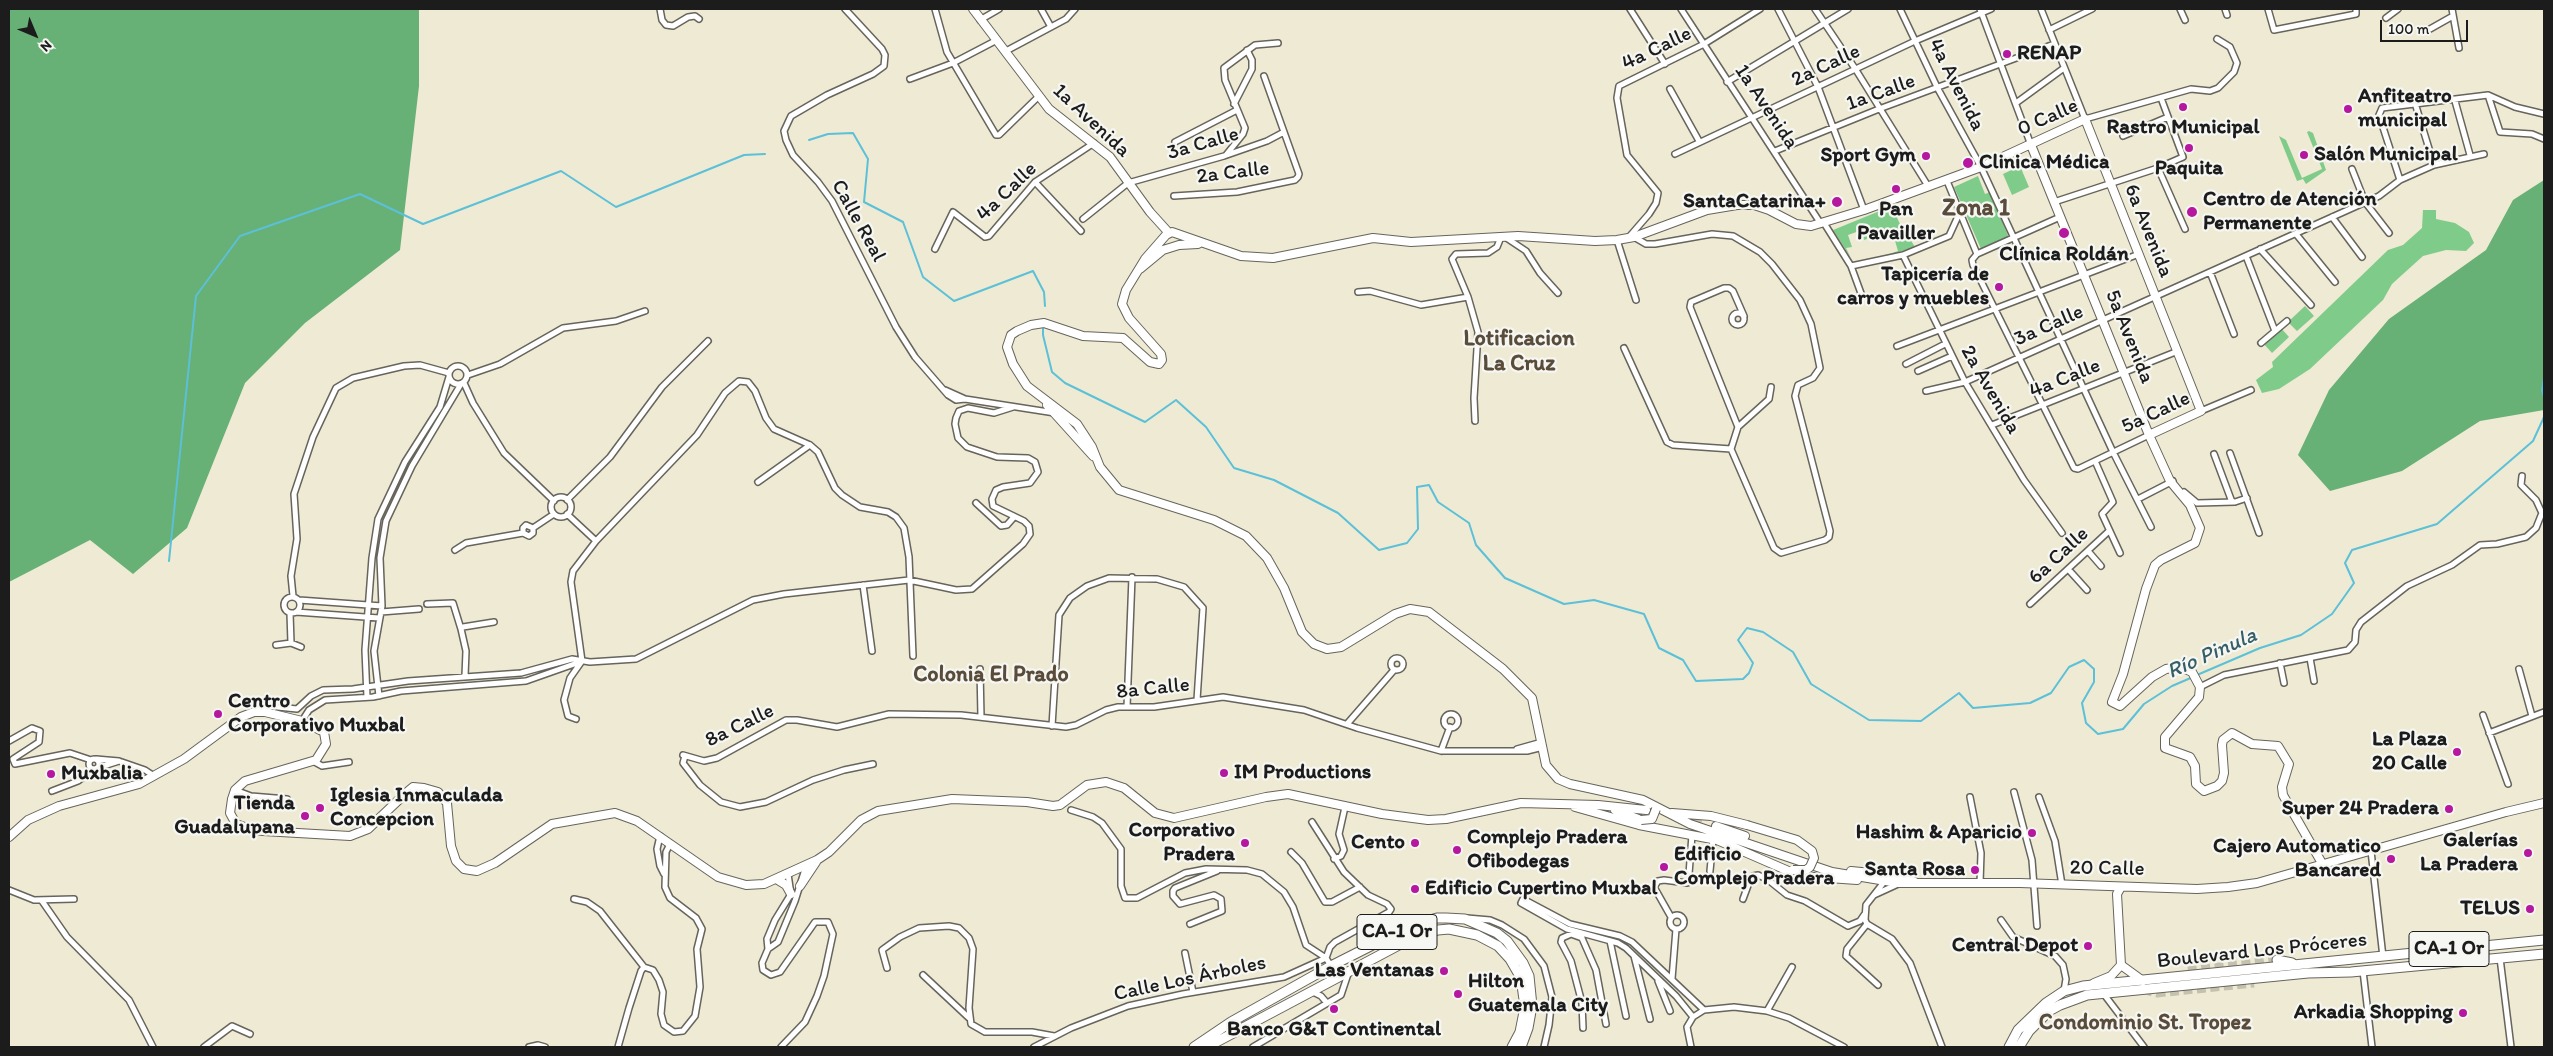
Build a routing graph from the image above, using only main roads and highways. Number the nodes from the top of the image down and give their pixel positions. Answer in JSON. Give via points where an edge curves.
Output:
{"nodes":[{"id":1,"x":973,"y":9,"type":"edge"},
{"id":2,"x":2085,"y":119,"type":"joint"},
{"id":3,"x":2031,"y":145,"type":"junction"},
{"id":4,"x":1178,"y":234,"type":"junction"},
{"id":5,"x":1167,"y":236,"type":"junction"},
{"id":6,"x":1179,"y":244,"type":"junction"},
{"id":7,"x":1204,"y":244,"type":"junction"},
{"id":8,"x":1170,"y":248,"type":"junction"},
{"id":9,"x":1139,"y":270,"type":"junction"},
{"id":10,"x":1044,"y":399,"type":"junction"},
{"id":11,"x":2201,"y":411,"type":"joint"},
{"id":12,"x":1068,"y":420,"type":"junction"},
{"id":13,"x":1082,"y":430,"type":"junction"},
{"id":14,"x":1074,"y":435,"type":"junction"},
{"id":15,"x":2149,"y":435,"type":"junction"},
{"id":16,"x":1096,"y":459,"type":"junction"},
{"id":17,"x":2544,"y":803,"type":"edge"},
{"id":18,"x":1564,"y":804,"type":"junction"},
{"id":19,"x":1605,"y":806,"type":"junction"},
{"id":20,"x":1656,"y":807,"type":"junction"},
{"id":21,"x":1643,"y":810,"type":"dead end"},
{"id":22,"x":1670,"y":812,"type":"junction"},
{"id":23,"x":1702,"y":823,"type":"tunnel mouth"},
{"id":24,"x":9,"y":837,"type":"edge"},
{"id":25,"x":1715,"y":840,"type":"junction"},
{"id":26,"x":817,"y":860,"type":"junction"},
{"id":27,"x":2323,"y":865,"type":"junction"},
{"id":28,"x":1870,"y":879,"type":"junction"},
{"id":29,"x":778,"y":880,"type":"junction"},
{"id":30,"x":1917,"y":883,"type":"junction"},
{"id":31,"x":800,"y":886,"type":"road end"},
{"id":32,"x":2110,"y":887,"type":"junction"},
{"id":33,"x":2121,"y":887,"type":"junction"},
{"id":34,"x":791,"y":894,"type":"road end"},
{"id":35,"x":2544,"y":940,"type":"edge"},
{"id":36,"x":2544,"y":954,"type":"edge"},
{"id":37,"x":2120,"y":956,"type":"junction"},
{"id":38,"x":2277,"y":960,"type":"tunnel mouth"},
{"id":39,"x":2121,"y":965,"type":"junction"},
{"id":40,"x":2302,"y":965,"type":"junction"},
{"id":41,"x":2338,"y":972,"type":"junction"},
{"id":42,"x":2143,"y":981,"type":"junction"},
{"id":43,"x":2254,"y":983,"type":"tunnel mouth"},
{"id":44,"x":2083,"y":986,"type":"junction"},
{"id":45,"x":1245,"y":1026,"type":"junction"},
{"id":46,"x":1194,"y":1047,"type":"edge"},
{"id":47,"x":1207,"y":1047,"type":"edge"},
{"id":48,"x":1216,"y":1047,"type":"edge"},
{"id":49,"x":1512,"y":1047,"type":"edge"},
{"id":50,"x":1521,"y":1047,"type":"edge"},
{"id":51,"x":2009,"y":1047,"type":"edge"},
{"id":52,"x":2019,"y":1047,"type":"edge"}],
"edges":[{"from":1,"to":5,"type":"main road","name":"1a Avenida","via":[[1038,96],[1057,116],[1110,157]]},
{"from":2,"to":3,"type":"main road","name":"0 Calle"},
{"from":2,"to":11,"type":"main road","name":"6a Avenida"},
{"from":3,"to":7,"type":"main road","name":"0 Calle","via":[[1946,181],[1810,226],[1796,224],[1754,205],[1737,205],[1707,210],[1631,238],[1617,240],[1503,237],[1422,242],[1373,238],[1273,258],[1241,256]]},
{"from":3,"to":15,"type":"main road","name":"5a Avenida"},
{"from":4,"to":5,"type":"main road"},
{"from":4,"to":6,"type":"main road"},
{"from":4,"to":7,"type":"main road"},
{"from":5,"to":8,"type":"main road","name":"1a Avenida","via":[[1165,243]]},
{"from":5,"to":9,"type":"main road"},
{"from":6,"to":7,"type":"main road"},
{"from":6,"to":8,"type":"main road"},
{"from":8,"to":9,"type":"main road"},
{"from":9,"to":10,"type":"main road","via":[[1124,295],[1123,310],[1161,354],[1161,363],[1150,362],[1123,338],[1083,336],[1051,324],[1031,325],[1011,335],[1008,347],[1018,375]]},
{"from":10,"to":12,"type":"main road"},
{"from":10,"to":12,"type":"main road","via":[[1056,413]]},
{"from":11,"to":15,"type":"main road","name":"5a Calle"},
{"from":12,"to":13,"type":"main road"},
{"from":12,"to":14,"type":"main road"},
{"from":13,"to":14,"type":"main road"},
{"from":13,"to":16,"type":"main road"},
{"from":14,"to":16,"type":"main road"},
{"from":15,"to":27,"type":"main road","name":"5a Avenida","via":[[2170,481],[2190,505],[2200,528],[2198,538],[2191,546],[2155,565],[2112,702],[2120,706],[2152,677],[2166,669],[2180,667],[2192,672],[2199,684],[2199,697],[2165,737],[2165,748],[2190,757],[2196,784],[2204,791],[2222,781],[2222,745],[2232,733],[2252,744],[2278,746],[2289,764],[2282,787],[2283,795]]},
{"from":16,"to":20,"type":"main road","name":"20 Calle","via":[[1119,490],[1214,520],[1246,536],[1273,568],[1302,632],[1320,647],[1334,648],[1346,644],[1382,620],[1410,609],[1429,612],[1524,687],[1532,698],[1546,765],[1558,779]]},
{"from":17,"to":27,"type":"main road","name":"20 Calle"},
{"from":18,"to":19,"type":"main road"},
{"from":18,"to":25,"type":"main road","via":[[1638,825]]},
{"from":18,"to":26,"type":"main road","via":[[1521,803],[1428,820],[1382,814],[1300,796],[1275,795],[1174,818],[1155,813],[1117,785],[1106,782],[1079,789],[1053,806],[952,799],[878,811],[861,820]]},
{"from":19,"to":20,"type":"main road","bridge":true,"via":[[1641,820],[1652,818]]},
{"from":19,"to":21,"type":"main road"},
{"from":20,"to":22,"type":"main road","name":"20 Calle"},
{"from":22,"to":25,"type":"main road","bridge":true,"via":[[1711,816],[1804,843],[1814,858],[1806,870],[1793,870],[1733,842]]},
{"from":22,"to":28,"type":"main road","name":"20 Calle","via":[[1690,824],[1832,872]]},
{"from":23,"to":30,"type":"main road","via":[[1828,866],[1903,876]]},
{"from":24,"to":29,"type":"main road","via":[[28,820],[44,812],[112,793],[154,776],[184,759],[241,717],[265,712],[318,728],[326,738],[324,749],[313,761],[245,780],[235,790],[230,813],[242,827],[344,836],[368,829],[413,787],[438,792],[447,803],[454,857],[470,871],[488,868],[552,824],[615,813],[633,818],[702,867],[733,882],[764,884]]},
{"from":25,"to":28,"type":"main road","via":[[1800,876]]},
{"from":26,"to":29,"type":"main road"},
{"from":26,"to":31,"type":"main road"},
{"from":27,"to":33,"type":"main road","name":"20 Calle","via":[[2228,887]]},
{"from":28,"to":30,"type":"main road","name":"20 Calle","via":[[1898,884]]},
{"from":29,"to":34,"type":"main road"},
{"from":30,"to":32,"type":"main road","name":"20 Calle"},
{"from":32,"to":33,"type":"main road","name":"20 Calle"},
{"from":32,"to":37,"type":"main road"},
{"from":33,"to":37,"type":"main road","via":[[2117,894]]},
{"from":35,"to":40,"type":"highway","name":"Boulevard Los Próceres","number":"CA-1 Or"},
{"from":36,"to":41,"type":"highway","name":"Boulevard Los Próceres","number":"CA-1 Or"},
{"from":37,"to":39,"type":"main road"},
{"from":38,"to":40,"type":"highway"},
{"from":39,"to":42,"type":"main road"},
{"from":39,"to":44,"type":"main road","via":[[2111,976]]},
{"from":40,"to":42,"type":"highway","name":"Boulevard Los Próceres","number":"CA-1 Or"},
{"from":41,"to":43,"type":"highway","via":[[2315,978]]},
{"from":41,"to":52,"type":"highway","name":"Boulevard Los Próceres","number":"CA-1 Or","via":[[2079,997],[2049,1011],[2029,1031]]},
{"from":42,"to":44,"type":"highway","name":"Boulevard Los Próceres","number":"CA-1 Or"},
{"from":44,"to":51,"type":"highway","name":"Boulevard Los Próceres","number":"CA-1 Or","via":[[2064,991],[2032,1014]]},
{"from":45,"to":47,"type":"highway","number":"CA-1 Or"},
{"from":45,"to":48,"type":"highway"},
{"from":45,"to":49,"type":"highway","number":"CA-1 Or","via":[[1414,937],[1438,930],[1465,931],[1488,940],[1505,952],[1521,978],[1525,1007],[1520,1032]]},
{"from":46,"to":50,"type":"highway","number":"CA-1 Or","via":[[1329,962],[1410,926],[1446,918],[1465,919],[1489,928],[1507,940],[1520,957],[1528,976],[1532,1006]]}]}
